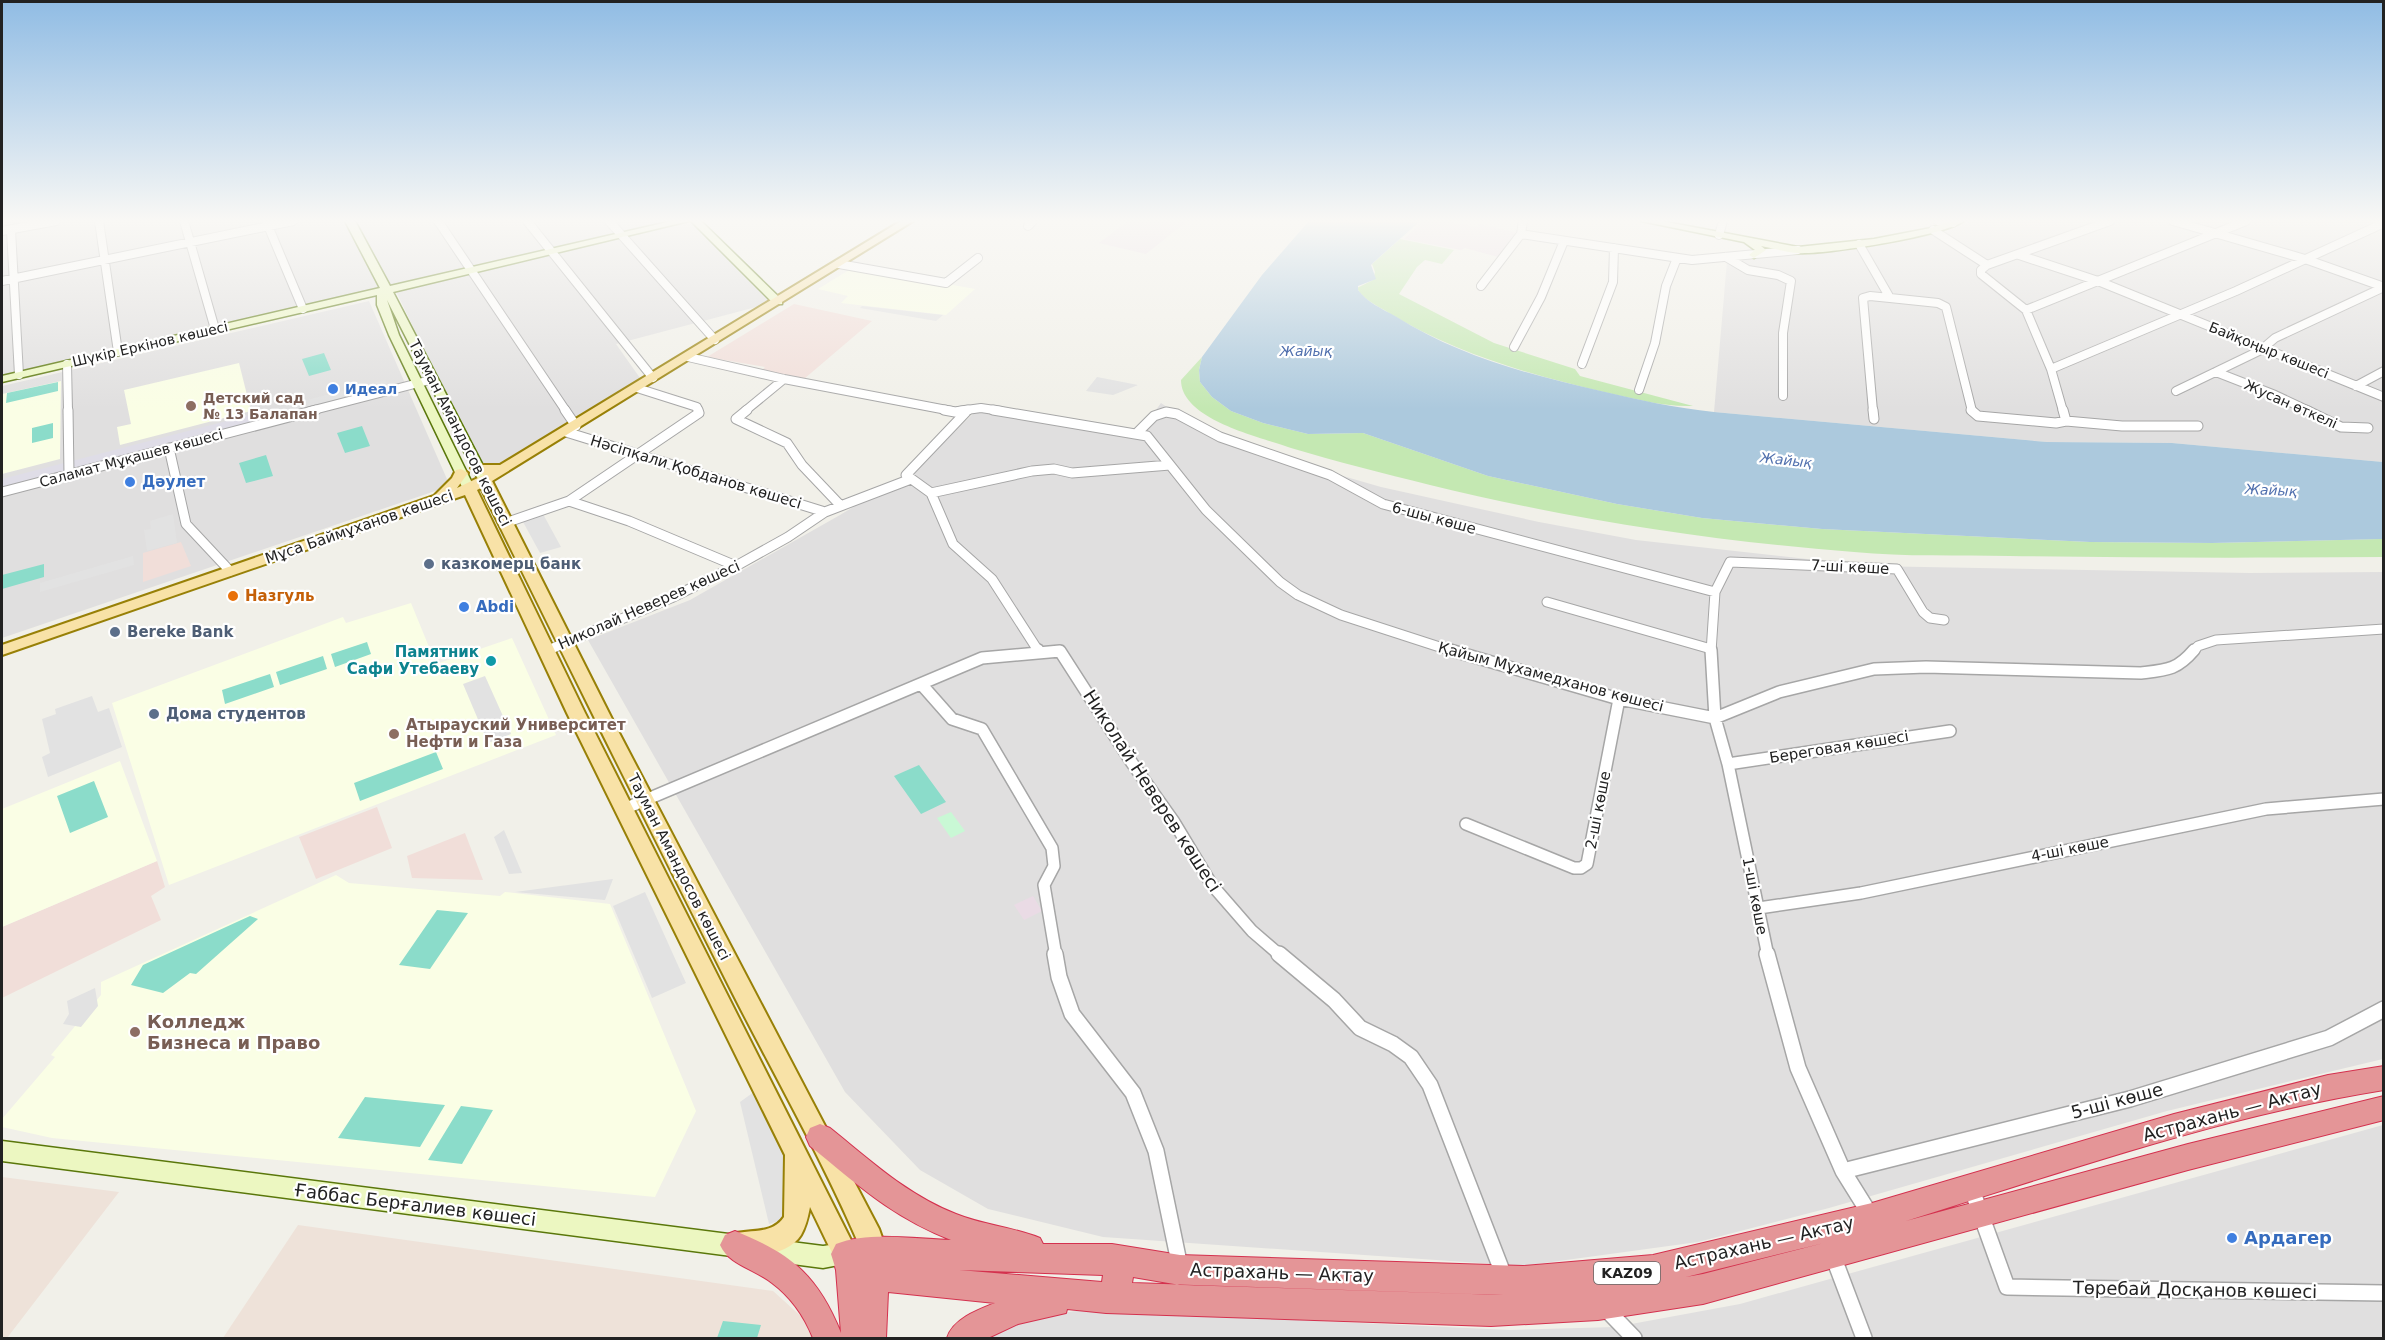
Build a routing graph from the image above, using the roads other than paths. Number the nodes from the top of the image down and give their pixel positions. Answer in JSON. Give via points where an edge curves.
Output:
{"nodes":[{"id":1,"x":15,"y":284,"type":"edge"},
{"id":2,"x":109,"y":284,"type":"edge"},
{"id":3,"x":202,"y":284,"type":"edge"},
{"id":4,"x":292,"y":284,"type":"edge"},
{"id":5,"x":382,"y":284,"type":"edge"},
{"id":6,"x":409,"y":284,"type":"joint"},
{"id":7,"x":478,"y":284,"type":"edge"},
{"id":8,"x":577,"y":284,"type":"edge"},
{"id":9,"x":664,"y":284,"type":"edge"},
{"id":10,"x":759,"y":284,"type":"edge"},
{"id":11,"x":808,"y":284,"type":"edge"},
{"id":12,"x":1483,"y":284,"type":"edge"},
{"id":13,"x":1546,"y":284,"type":"edge"},
{"id":14,"x":1612,"y":284,"type":"edge"},
{"id":15,"x":1667,"y":284,"type":"edge"},
{"id":16,"x":1791,"y":284,"type":"edge"},
{"id":17,"x":1882,"y":284,"type":"edge"},
{"id":18,"x":1993,"y":284,"type":"edge"},
{"id":19,"x":2092,"y":284,"type":"edge"},
{"id":20,"x":2104,"y":284,"type":"edge"},
{"id":21,"x":2250,"y":284,"type":"edge"},
{"id":22,"x":1481,"y":286,"type":"dead end"},
{"id":23,"x":384,"y":287,"type":"junction"},
{"id":24,"x":2384,"y":287,"type":"edge"},
{"id":25,"x":1890,"y":298,"type":"junction"},
{"id":26,"x":340,"y":300,"type":"junction"},
{"id":27,"x":778,"y":302,"type":"junction"},
{"id":28,"x":388,"y":303,"type":"junction"},
{"id":29,"x":303,"y":309,"type":"junction"},
{"id":30,"x":2026,"y":310,"type":"junction"},
{"id":31,"x":2180,"y":315,"type":"junction"},
{"id":32,"x":215,"y":329,"type":"junction"},
{"id":33,"x":715,"y":340,"type":"junction"},
{"id":34,"x":1514,"y":347,"type":"dead end"},
{"id":35,"x":2264,"y":347,"type":"junction"},
{"id":36,"x":118,"y":352,"type":"junction"},
{"id":37,"x":688,"y":357,"type":"junction"},
{"id":38,"x":67,"y":364,"type":"junction"},
{"id":39,"x":1582,"y":364,"type":"dead end"},
{"id":40,"x":2051,"y":369,"type":"junction"},
{"id":41,"x":2384,"y":371,"type":"edge"},
{"id":42,"x":2216,"y":372,"type":"junction"},
{"id":43,"x":19,"y":375,"type":"junction"},
{"id":44,"x":653,"y":378,"type":"junction"},
{"id":45,"x":2,"y":379,"type":"edge"},
{"id":46,"x":434,"y":379,"type":"junction"},
{"id":47,"x":784,"y":379,"type":"junction"},
{"id":48,"x":418,"y":383,"type":"junction"},
{"id":49,"x":2356,"y":386,"type":"junction"},
{"id":50,"x":637,"y":388,"type":"junction"},
{"id":51,"x":1639,"y":390,"type":"dead end"},
{"id":52,"x":2176,"y":391,"type":"dead end"},
{"id":53,"x":1784,"y":396,"type":"dead end"},
{"id":54,"x":2384,"y":397,"type":"edge"},
{"id":55,"x":968,"y":410,"type":"junction"},
{"id":56,"x":1874,"y":419,"type":"dead end"},
{"id":57,"x":2066,"y":421,"type":"junction"},
{"id":58,"x":2198,"y":426,"type":"dead end"},
{"id":59,"x":2368,"y":428,"type":"dead end"},
{"id":60,"x":571,"y":429,"type":"junction"},
{"id":61,"x":1137,"y":433,"type":"junction"},
{"id":62,"x":170,"y":448,"type":"junction"},
{"id":63,"x":637,"y":454,"type":"junction"},
{"id":64,"x":1170,"y":465,"type":"junction"},
{"id":65,"x":508,"y":467,"type":"junction"},
{"id":66,"x":69,"y":474,"type":"junction"},
{"id":67,"x":473,"y":478,"type":"junction"},
{"id":68,"x":911,"y":479,"type":"junction"},
{"id":69,"x":2,"y":492,"type":"edge"},
{"id":70,"x":931,"y":493,"type":"junction"},
{"id":71,"x":569,"y":501,"type":"junction"},
{"id":72,"x":485,"y":503,"type":"junction"},
{"id":73,"x":420,"y":505,"type":"junction"},
{"id":74,"x":840,"y":505,"type":"junction"},
{"id":75,"x":825,"y":512,"type":"junction"},
{"id":76,"x":505,"y":523,"type":"junction"},
{"id":77,"x":1730,"y":562,"type":"joint"},
{"id":78,"x":736,"y":566,"type":"junction"},
{"id":79,"x":230,"y":571,"type":"junction"},
{"id":80,"x":1715,"y":592,"type":"junction"},
{"id":81,"x":1547,"y":602,"type":"dead end"},
{"id":82,"x":1944,"y":620,"type":"dead end"},
{"id":83,"x":2384,"y":629,"type":"edge"},
{"id":84,"x":566,"y":643,"type":"junction"},
{"id":85,"x":1711,"y":649,"type":"junction"},
{"id":86,"x":2,"y":650,"type":"edge"},
{"id":87,"x":546,"y":651,"type":"junction"},
{"id":88,"x":1039,"y":652,"type":"junction"},
{"id":89,"x":922,"y":685,"type":"junction"},
{"id":90,"x":1619,"y":699,"type":"junction"},
{"id":91,"x":1715,"y":718,"type":"junction"},
{"id":92,"x":1950,"y":731,"type":"dead end"},
{"id":93,"x":1728,"y":764,"type":"junction"},
{"id":94,"x":2384,"y":799,"type":"edge"},
{"id":95,"x":645,"y":801,"type":"junction"},
{"id":96,"x":624,"y":809,"type":"junction"},
{"id":97,"x":1466,"y":824,"type":"dead end"},
{"id":98,"x":1759,"y":908,"type":"junction"},
{"id":99,"x":2384,"y":1009,"type":"edge"},
{"id":100,"x":2384,"y":1078,"type":"edge"},
{"id":101,"x":2384,"y":1108,"type":"edge"},
{"id":102,"x":820,"y":1137,"type":"junction"},
{"id":103,"x":2,"y":1151,"type":"edge"},
{"id":104,"x":795,"y":1151,"type":"junction"},
{"id":105,"x":1843,"y":1171,"type":"junction"},
{"id":106,"x":1976,"y":1200,"type":"junction"},
{"id":107,"x":1879,"y":1228,"type":"junction"},
{"id":108,"x":735,"y":1245,"type":"junction"},
{"id":109,"x":1833,"y":1256,"type":"junction"},
{"id":110,"x":1123,"y":1261,"type":"junction"},
{"id":111,"x":855,"y":1262,"type":"junction"},
{"id":112,"x":1180,"y":1270,"type":"junction"},
{"id":113,"x":1505,"y":1280,"type":"junction"},
{"id":114,"x":2384,"y":1293,"type":"edge"},
{"id":115,"x":1117,"y":1298,"type":"junction"},
{"id":116,"x":1601,"y":1304,"type":"junction"},
{"id":117,"x":828,"y":1338,"type":"edge"},
{"id":118,"x":857,"y":1338,"type":"edge"},
{"id":119,"x":871,"y":1338,"type":"edge"},
{"id":120,"x":962,"y":1338,"type":"edge"},
{"id":121,"x":1634,"y":1338,"type":"edge"},
{"id":122,"x":1864,"y":1338,"type":"edge"}],
"edges":[{"from":1,"to":43,"type":"street"},
{"from":2,"to":36,"type":"street"},
{"from":3,"to":32,"type":"street"},
{"from":4,"to":29,"type":"street"},
{"from":5,"to":23,"type":"main road"},
{"from":6,"to":23,"type":"main road","name":"Шүкір Еркінов көшесі"},
{"from":6,"to":28,"type":"main road","via":[[394,291]]},
{"from":7,"to":60,"type":"street","name":"Нәсіпқали Қобданов көшесі"},
{"from":8,"to":44,"type":"street"},
{"from":9,"to":33,"type":"street"},
{"from":10,"to":27,"type":"main road"},
{"from":11,"to":27,"type":"main road","name":"Мұса Баймұханов көшесі"},
{"from":12,"to":22,"type":"street"},
{"from":13,"to":34,"type":"street"},
{"from":14,"to":39,"type":"street"},
{"from":15,"to":51,"type":"street","via":[[1655,343]]},
{"from":16,"to":53,"type":"street","via":[[1783,333]]},
{"from":17,"to":25,"type":"street"},
{"from":18,"to":30,"type":"street"},
{"from":19,"to":30,"type":"street"},
{"from":20,"to":31,"type":"street","name":"Байқоңыр көшесi"},
{"from":21,"to":31,"type":"street"},
{"from":23,"to":26,"type":"main road","name":"Шүкір Еркінов көшесі"},
{"from":23,"to":28,"type":"main road","via":[[382,293]]},
{"from":24,"to":35,"type":"street","via":[[2275,338]]},
{"from":25,"to":56,"type":"street","via":[[1863,298]]},
{"from":25,"to":57,"type":"street","via":[[1946,307],[1972,412],[1986,418]]},
{"from":26,"to":28,"type":"main road","via":[[369,297]]},
{"from":26,"to":29,"type":"main road","name":"Шүкір Еркінов көшесі"},
{"from":27,"to":33,"type":"main road","name":"Мұса Баймұханов көшесі"},
{"from":28,"to":46,"type":"main road","name":"Тауман Амандосов көшесі"},
{"from":28,"to":48,"type":"main road","name":"Тауман Амандосов көшесі","via":[[394,334]]},
{"from":29,"to":32,"type":"main road","name":"Шүкір Еркінов көшесі"},
{"from":30,"to":40,"type":"street"},
{"from":31,"to":35,"type":"street","name":"Байқоңыр көшесi"},
{"from":31,"to":40,"type":"street"},
{"from":32,"to":36,"type":"main road","name":"Шүкір Еркінов көшесі"},
{"from":33,"to":37,"type":"main road","name":"Мұса Баймұханов көшесі"},
{"from":35,"to":42,"type":"street"},
{"from":35,"to":49,"type":"street","name":"Байқоңыр көшесi"},
{"from":36,"to":38,"type":"main road","name":"Шүкір Еркінов көшесі"},
{"from":37,"to":44,"type":"main road","name":"Мұса Баймұханов көшесі"},
{"from":37,"to":47,"type":"street"},
{"from":38,"to":43,"type":"main road","name":"Шүкір Еркінов көшесі"},
{"from":38,"to":66,"type":"street"},
{"from":40,"to":57,"type":"street"},
{"from":41,"to":49,"type":"street"},
{"from":42,"to":52,"type":"street"},
{"from":42,"to":59,"type":"street","name":"Жусан өткелі","via":[[2341,427]]},
{"from":43,"to":45,"type":"main road","name":"Шүкір Еркінов көшесі"},
{"from":44,"to":50,"type":"main road","name":"Мұса Баймұханов көшесі"},
{"from":46,"to":48,"type":"street","name":"Саламат Мұқашев көшесі"},
{"from":46,"to":67,"type":"main road","name":"Тауман Амандосов көшесі"},
{"from":47,"to":55,"type":"street","via":[[955,412]]},
{"from":47,"to":74,"type":"street","via":[[735,419],[787,443]]},
{"from":48,"to":62,"type":"street","name":"Саламат Мұқашев көшесі"},
{"from":48,"to":67,"type":"main road","name":"Тауман Амандосов көшесі"},
{"from":49,"to":54,"type":"street","name":"Байқоңыр көшесi"},
{"from":50,"to":60,"type":"main road","name":"Мұса Баймұханов көшесі"},
{"from":50,"to":63,"type":"street","via":[[698,407],[699,412]]},
{"from":55,"to":61,"type":"street","via":[[981,408]]},
{"from":55,"to":68,"type":"street","via":[[906,473]]},
{"from":57,"to":58,"type":"street"},
{"from":60,"to":63,"type":"street","name":"Нәсіпқали Қобданов көшесі"},
{"from":60,"to":65,"type":"main road","name":"Мұса Баймұханов көшесі"},
{"from":61,"to":64,"type":"street","name":"Қайым Мұхамедханов көшесi","via":[[1152,441]]},
{"from":61,"to":80,"type":"street","name":"6-шы көше","via":[[1154,416],[1177,414],[1220,437],[1330,475],[1383,504]]},
{"from":62,"to":66,"type":"street","name":"Саламат Мұқашев көшесі"},
{"from":62,"to":79,"type":"street","via":[[186,524]]},
{"from":63,"to":71,"type":"street"},
{"from":63,"to":75,"type":"street","name":"Нәсіпқали Қобданов көшесі"},
{"from":64,"to":70,"type":"street","via":[[1072,473],[1043,470]]},
{"from":64,"to":90,"type":"street","name":"Қайым Мұхамедханов көшесi","via":[[1206,510],[1298,595],[1341,615]]},
{"from":65,"to":67,"type":"main road","name":"Мұса Баймұханов көшесі"},
{"from":65,"to":72,"type":"main road"},
{"from":66,"to":69,"type":"street","name":"Саламат Мұқашев көшесі"},
{"from":67,"to":72,"type":"main road","name":"Тауман Амандосов көшесі"},
{"from":67,"to":73,"type":"main road","name":"Мұса Баймұханов көшесі"},
{"from":68,"to":70,"type":"street"},
{"from":68,"to":74,"type":"street","name":"Николай Неверев көшесі"},
{"from":70,"to":88,"type":"street","via":[[953,544],[992,579]]},
{"from":71,"to":76,"type":"street"},
{"from":71,"to":78,"type":"street","via":[[629,521]]},
{"from":72,"to":73,"type":"main road","via":[[460,500]]},
{"from":72,"to":76,"type":"main road","name":"Тауман Амандосов көшесі"},
{"from":72,"to":87,"type":"main road","name":"Тауман Амандосов көшесі"},
{"from":73,"to":79,"type":"main road","name":"Мұса Баймұханов көшесі"},
{"from":74,"to":75,"type":"street","name":"Николай Неверев көшесі"},
{"from":75,"to":78,"type":"street","name":"Николай Неверев көшесі"},
{"from":76,"to":84,"type":"main road","name":"Тауман Амандосов көшесі"},
{"from":77,"to":80,"type":"street","name":"1-ші көше"},
{"from":77,"to":82,"type":"street","name":"7-шi көше","via":[[1897,569],[1923,612],[1930,618]]},
{"from":78,"to":84,"type":"street","name":"Николай Неверев көшесі"},
{"from":79,"to":86,"type":"main road","name":"Мұса Баймұханов көшесі"},
{"from":80,"to":85,"type":"street","name":"1-ші көше"},
{"from":81,"to":85,"type":"street"},
{"from":83,"to":91,"type":"street","via":[[2216,640],[2198,646],[2172,669],[2140,673],[1874,669],[1779,692]]},
{"from":84,"to":87,"type":"street","name":"Николай Неверев көшесі"},
{"from":84,"to":95,"type":"main road","name":"Тауман Амандосов көшесі"},
{"from":85,"to":91,"type":"street","name":"1-ші көше"},
{"from":87,"to":96,"type":"main road","name":"Тауман Амандосов көшесі"},
{"from":88,"to":89,"type":"street","name":"Николай Неверев көшесі","via":[[982,658]]},
{"from":88,"to":113,"type":"street","name":"Николай Неверев көшесі","via":[[1060,651],[1212,885],[1252,931],[1334,1000],[1360,1028],[1411,1057],[1430,1085]]},
{"from":89,"to":95,"type":"street","name":"Николай Неверев көшесі"},
{"from":89,"to":112,"type":"street","via":[[952,719],[982,729],[1052,848],[1054,866],[1044,885],[1059,978],[1072,1014],[1133,1093],[1156,1151]]},
{"from":90,"to":91,"type":"street","name":"Қайым Мұхамедханов көшесi"},
{"from":90,"to":97,"type":"street","name":"2-ші көше","via":[[1587,864],[1574,868]]},
{"from":91,"to":93,"type":"street","name":"1-ші көше"},
{"from":92,"to":93,"type":"street","name":"Береговая көшесі"},
{"from":93,"to":98,"type":"street","name":"1-ші көше"},
{"from":94,"to":98,"type":"street","name":"4-шi көше","via":[[2266,809],[1862,893]]},
{"from":95,"to":96,"type":"street","name":"Николай Неверев көшесі"},
{"from":95,"to":102,"type":"main road","name":"Тауман Амандосов көшесі"},
{"from":96,"to":104,"type":"main road","name":"Тауман Амандосов көшесі"},
{"from":98,"to":105,"type":"street","name":"1-ші көше","via":[[1764,942],[1798,1068]]},
{"from":99,"to":105,"type":"street","name":"5-шi көше","via":[[2329,1038],[2130,1099]]},
{"from":100,"to":106,"type":"highway","name":"Астрахань — Актау","number":"KAZ09","via":[[2328,1087],[2174,1126]]},
{"from":101,"to":106,"type":"highway","name":"Астрахань — Актау","number":"KAZ09","via":[[2211,1151]]},
{"from":102,"to":110,"type":"highway","via":[[877,1185],[912,1208],[961,1230],[1015,1245]]},
{"from":102,"to":111,"type":"main road","name":"Тауман Амандосов көшесі","via":[[870,1237]]},
{"from":103,"to":108,"type":"main road","name":"Ғаббас Берғалиев көшесі"},
{"from":104,"to":108,"type":"main road","via":[[799,1213],[794,1224],[773,1240]]},
{"from":104,"to":111,"type":"main road","name":"Тауман Амандосов көшесі"},
{"from":105,"to":107,"type":"street","name":"1-ші көше"},
{"from":106,"to":107,"type":"highway","name":"Астрахань — Актау","number":"KAZ09"},
{"from":106,"to":114,"type":"street","name":"Төребай Досқанов көшесі","via":[[2007,1287]]},
{"from":107,"to":109,"type":"highway","name":"Астрахань — Актау","number":"KAZ09"},
{"from":107,"to":113,"type":"highway","name":"Астрахань — Актау","number":"KAZ09","via":[[1653,1269],[1578,1278]]},
{"from":108,"to":111,"type":"main road","name":"Ғаббас Берғалиев көшесі"},
{"from":108,"to":117,"type":"highway","via":[[796,1281],[810,1299]]},
{"from":109,"to":116,"type":"highway","name":"Астрахань — Актау","number":"KAZ09","via":[[1703,1289]]},
{"from":109,"to":122,"type":"street"},
{"from":110,"to":111,"type":"highway","name":"Астрахань — Актау","number":"KAZ09"},
{"from":110,"to":112,"type":"highway","name":"Астрахань — Актау","number":"KAZ09"},
{"from":110,"to":115,"type":"highway","via":[[1117,1278]]},
{"from":111,"to":115,"type":"highway","name":"Астрахань — Актау","number":"KAZ09","via":[[906,1280]]},
{"from":111,"to":118,"type":"highway"},
{"from":111,"to":119,"type":"highway"},
{"from":112,"to":113,"type":"highway","name":"Астрахань — Актау","number":"KAZ09"},
{"from":115,"to":116,"type":"highway","name":"Астрахань — Актау","number":"KAZ09","via":[[1491,1311]]},
{"from":115,"to":120,"type":"highway","via":[[1034,1303],[998,1317]]},
{"from":116,"to":121,"type":"street"}]}
